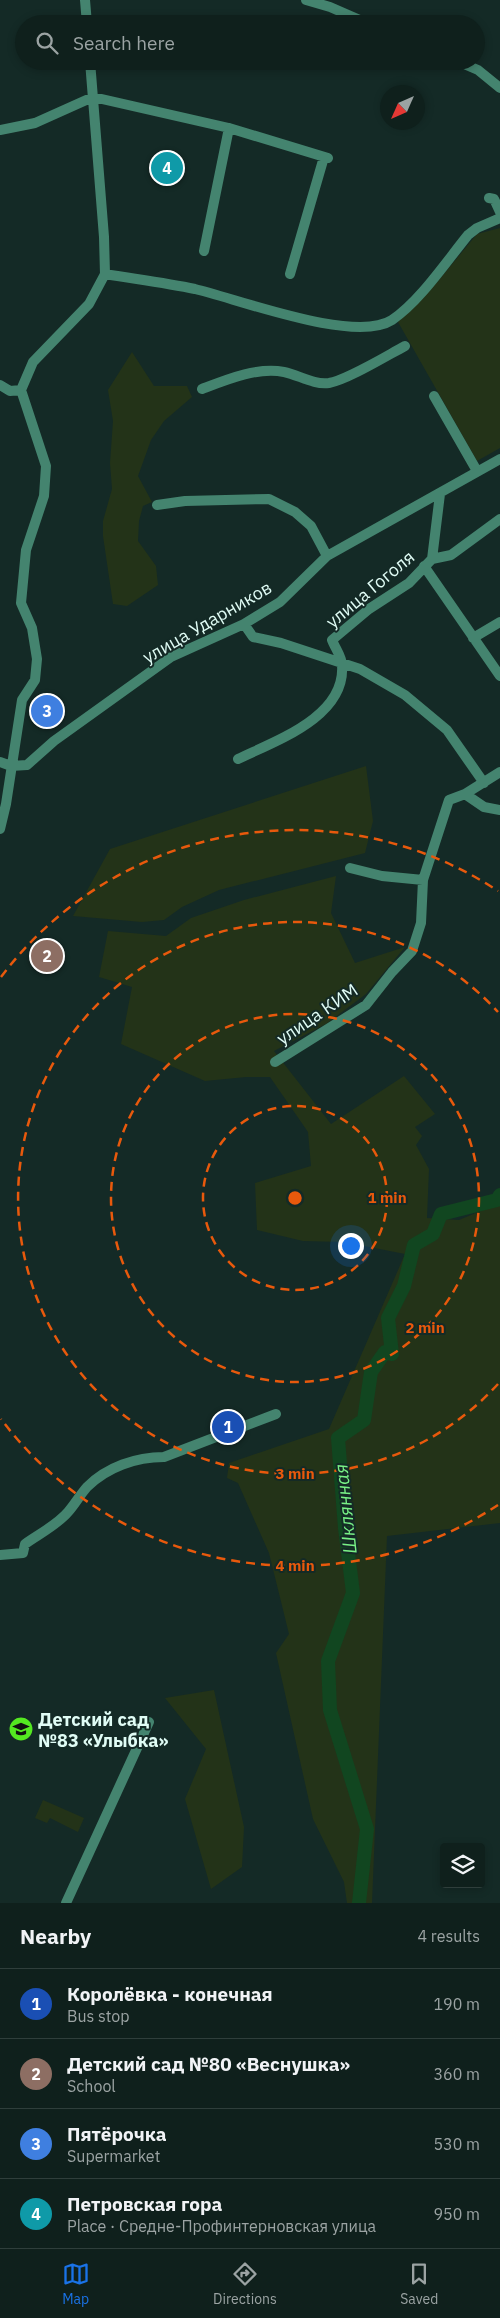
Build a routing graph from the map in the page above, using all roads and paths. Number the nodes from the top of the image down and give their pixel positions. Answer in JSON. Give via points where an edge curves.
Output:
{"nodes":[{"id":1,"x":85,"y":0,"type":"edge"},
{"id":2,"x":306,"y":0,"type":"edge"},
{"id":3,"x":86,"y":15,"type":"edge"},
{"id":4,"x":348,"y":15,"type":"edge"},
{"id":5,"x":91,"y":70,"type":"edge"},
{"id":6,"x":478,"y":70,"type":"edge"},
{"id":7,"x":500,"y":88,"type":"edge"},
{"id":8,"x":93,"y":97,"type":"junction"},
{"id":9,"x":230,"y":128,"type":"junction"},
{"id":10,"x":0,"y":130,"type":"edge"},
{"id":11,"x":489,"y":198,"type":"dead end"},
{"id":12,"x":500,"y":212,"type":"edge"},
{"id":13,"x":500,"y":218,"type":"edge"},
{"id":14,"x":204,"y":251,"type":"dead end"},
{"id":15,"x":105,"y":274,"type":"junction"},
{"id":16,"x":290,"y":274,"type":"dead end"},
{"id":17,"x":405,"y":346,"type":"dead end"},
{"id":18,"x":0,"y":385,"type":"edge"},
{"id":19,"x":202,"y":389,"type":"dead end"},
{"id":20,"x":22,"y":390,"type":"junction"},
{"id":21,"x":434,"y":396,"type":"dead end"},
{"id":22,"x":500,"y":458,"type":"edge"},
{"id":23,"x":477,"y":471,"type":"junction"},
{"id":24,"x":440,"y":494,"type":"junction"},
{"id":25,"x":157,"y":506,"type":"dead end"},
{"id":26,"x":500,"y":519,"type":"edge"},
{"id":27,"x":327,"y":556,"type":"junction"},
{"id":28,"x":428,"y":562,"type":"junction"},
{"id":29,"x":500,"y":622,"type":"edge"},
{"id":30,"x":244,"y":624,"type":"junction"},
{"id":31,"x":473,"y":638,"type":"junction"},
{"id":32,"x":342,"y":664,"type":"junction"},
{"id":33,"x":500,"y":676,"type":"edge"},
{"id":34,"x":238,"y":759,"type":"dead end"},
{"id":35,"x":0,"y":762,"type":"edge"},
{"id":36,"x":12,"y":766,"type":"junction"},
{"id":37,"x":500,"y":772,"type":"edge"},
{"id":38,"x":484,"y":783,"type":"junction"},
{"id":39,"x":465,"y":794,"type":"junction"},
{"id":40,"x":500,"y":810,"type":"edge"},
{"id":41,"x":0,"y":829,"type":"edge"},
{"id":42,"x":350,"y":868,"type":"dead end"},
{"id":43,"x":423,"y":880,"type":"junction"},
{"id":44,"x":275,"y":1062,"type":"dead end"},
{"id":45,"x":276,"y":1414,"type":"dead end"},
{"id":46,"x":0,"y":1555,"type":"edge"},
{"id":47,"x":149,"y":1722,"type":"dead end"},
{"id":48,"x":66,"y":1903,"type":"edge"}],
"edges":[{"from":1,"to":3,"type":"street"},
{"from":2,"to":4,"type":"street"},
{"from":5,"to":8,"type":"street"},
{"from":6,"to":7,"type":"street"},
{"from":8,"to":9,"type":"street"},
{"from":8,"to":10,"type":"street","via":[[34,123]]},
{"from":8,"to":15,"type":"street"},
{"from":9,"to":14,"type":"street"},
{"from":9,"to":16,"type":"street","via":[[326,157]]},
{"from":11,"to":12,"type":"street","via":[[494,199]]},
{"from":13,"to":15,"type":"street","via":[[468,235],[418,296],[391,321],[368,327],[337,326],[196,289]]},
{"from":15,"to":20,"type":"street","via":[[89,304],[33,362]]},
{"from":17,"to":19,"type":"street","via":[[329,383],[306,380],[285,372],[261,371]]},
{"from":18,"to":20,"type":"street","via":[[10,391]]},
{"from":20,"to":36,"type":"street","via":[[46,466],[44,496],[26,550],[21,602],[32,628],[37,659],[35,680],[22,700]]},
{"from":21,"to":23,"type":"street"},
{"from":22,"to":23,"type":"street","name":"улица Ударников"},
{"from":23,"to":24,"type":"street","name":"улица Ударников"},
{"from":24,"to":27,"type":"street","name":"улица Ударников"},
{"from":24,"to":28,"type":"street"},
{"from":25,"to":27,"type":"street","via":[[185,501],[268,499],[295,512],[311,526]]},
{"from":26,"to":28,"type":"street","name":"улица Гоголя","via":[[451,555]]},
{"from":27,"to":30,"type":"street","name":"улица Ударников","via":[[280,602]]},
{"from":28,"to":31,"type":"street"},
{"from":28,"to":32,"type":"street","name":"улица Гоголя","via":[[409,583],[369,609],[332,640]]},
{"from":29,"to":31,"type":"street"},
{"from":30,"to":32,"type":"street","via":[[253,637]]},
{"from":30,"to":36,"type":"street","name":"улица Ударников","via":[[170,657],[54,741],[27,765]]},
{"from":31,"to":33,"type":"street"},
{"from":32,"to":34,"type":"street","via":[[338,692],[309,724]]},
{"from":32,"to":38,"type":"street","via":[[360,669],[405,696],[447,730]]},
{"from":35,"to":36,"type":"street"},
{"from":36,"to":41,"type":"street"},
{"from":37,"to":38,"type":"street","name":"улица КИМ"},
{"from":38,"to":39,"type":"street","name":"улица КИМ"},
{"from":39,"to":40,"type":"street","via":[[484,807]]},
{"from":39,"to":43,"type":"street","name":"улица КИМ","via":[[449,800]]},
{"from":42,"to":43,"type":"street","via":[[382,876]]},
{"from":43,"to":44,"type":"street","name":"улица КИМ","via":[[421,923],[412,951],[366,1005]]},
{"from":45,"to":46,"type":"street","via":[[164,1458],[150,1457],[113,1467],[86,1488],[62,1518],[25,1544],[23,1553]]},
{"from":47,"to":48,"type":"street"}]}
